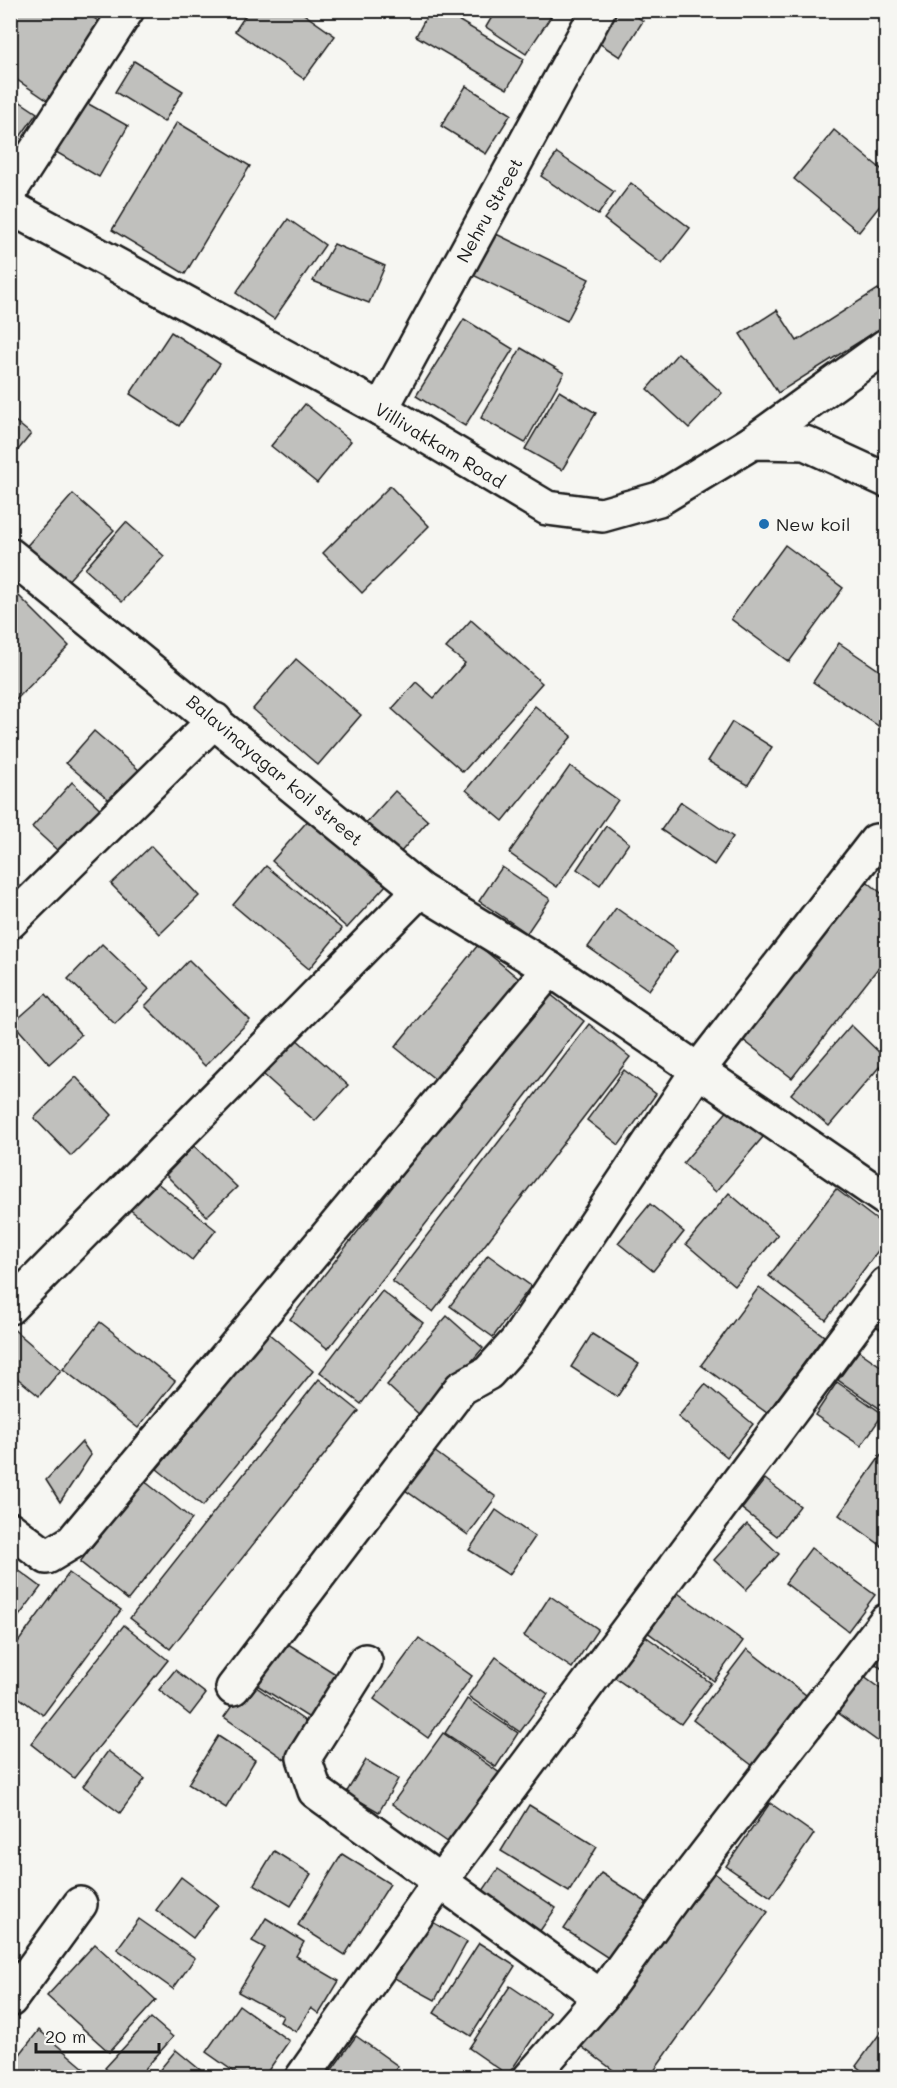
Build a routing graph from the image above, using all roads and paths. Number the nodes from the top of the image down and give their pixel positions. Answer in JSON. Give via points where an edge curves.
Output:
{"nodes":[{"id":1,"x":127,"y":10,"type":"edge"},
{"id":2,"x":598,"y":10,"type":"edge"},
{"id":3,"x":10,"y":190,"type":"edge"},
{"id":4,"x":10,"y":207,"type":"edge"},
{"id":5,"x":886,"y":346,"type":"edge"},
{"id":6,"x":381,"y":409,"type":"junction"},
{"id":7,"x":753,"y":442,"type":"junction"},
{"id":8,"x":886,"y":480,"type":"edge"},
{"id":9,"x":10,"y":555,"type":"edge"},
{"id":10,"x":215,"y":720,"type":"junction"},
{"id":11,"x":876,"y":841,"type":"dead end"},
{"id":12,"x":420,"y":890,"type":"junction"},
{"id":13,"x":10,"y":922,"type":"edge"},
{"id":14,"x":550,"y":969,"type":"junction"},
{"id":15,"x":699,"y":1069,"type":"junction"},
{"id":16,"x":886,"y":1199,"type":"edge"},
{"id":17,"x":886,"y":1284,"type":"edge"},
{"id":18,"x":10,"y":1307,"type":"edge"},
{"id":19,"x":10,"y":1529,"type":"edge"},
{"id":20,"x":886,"y":1621,"type":"edge"},
{"id":21,"x":365,"y":1661,"type":"dead end"},
{"id":22,"x":233,"y":1688,"type":"dead end"},
{"id":23,"x":439,"y":1883,"type":"junction"},
{"id":24,"x":80,"y":1904,"type":"dead end"},
{"id":25,"x":601,"y":1997,"type":"junction"},
{"id":26,"x":10,"y":2000,"type":"edge"},
{"id":27,"x":302,"y":2078,"type":"edge"},
{"id":28,"x":530,"y":2078,"type":"edge"}],
"edges":[{"from":1,"to":3,"type":"street"},
{"from":2,"to":6,"type":"street","name":"Nehru Street"},
{"from":4,"to":6,"type":"street","name":"Villivakkam Road"},
{"from":5,"to":7,"type":"street","name":"Villivakkam Road"},
{"from":6,"to":7,"type":"street","name":"Villivakkam Road","via":[[547,508],[602,515],[658,499]]},
{"from":7,"to":8,"type":"street","via":[[805,443]]},
{"from":9,"to":10,"type":"street","name":"Balavinayagar koil street"},
{"from":10,"to":12,"type":"street","name":"Balavinayagar koil street"},
{"from":10,"to":13,"type":"street"},
{"from":11,"to":15,"type":"street"},
{"from":12,"to":14,"type":"street","name":"Balavinayagar koil street"},
{"from":12,"to":18,"type":"street"},
{"from":14,"to":15,"type":"street","name":"Balavinayagar koil street"},
{"from":14,"to":19,"type":"street","via":[[72,1542],[47,1557]]},
{"from":15,"to":16,"type":"street","name":"Balavinayagar koil street"},
{"from":15,"to":22,"type":"street","via":[[517,1341],[488,1373],[461,1388]]},
{"from":17,"to":23,"type":"street"},
{"from":20,"to":25,"type":"street"},
{"from":21,"to":23,"type":"street","via":[[304,1758],[307,1774],[315,1791]]},
{"from":23,"to":25,"type":"street"},
{"from":23,"to":27,"type":"street"},
{"from":24,"to":26,"type":"street"},
{"from":25,"to":28,"type":"street"}]}
